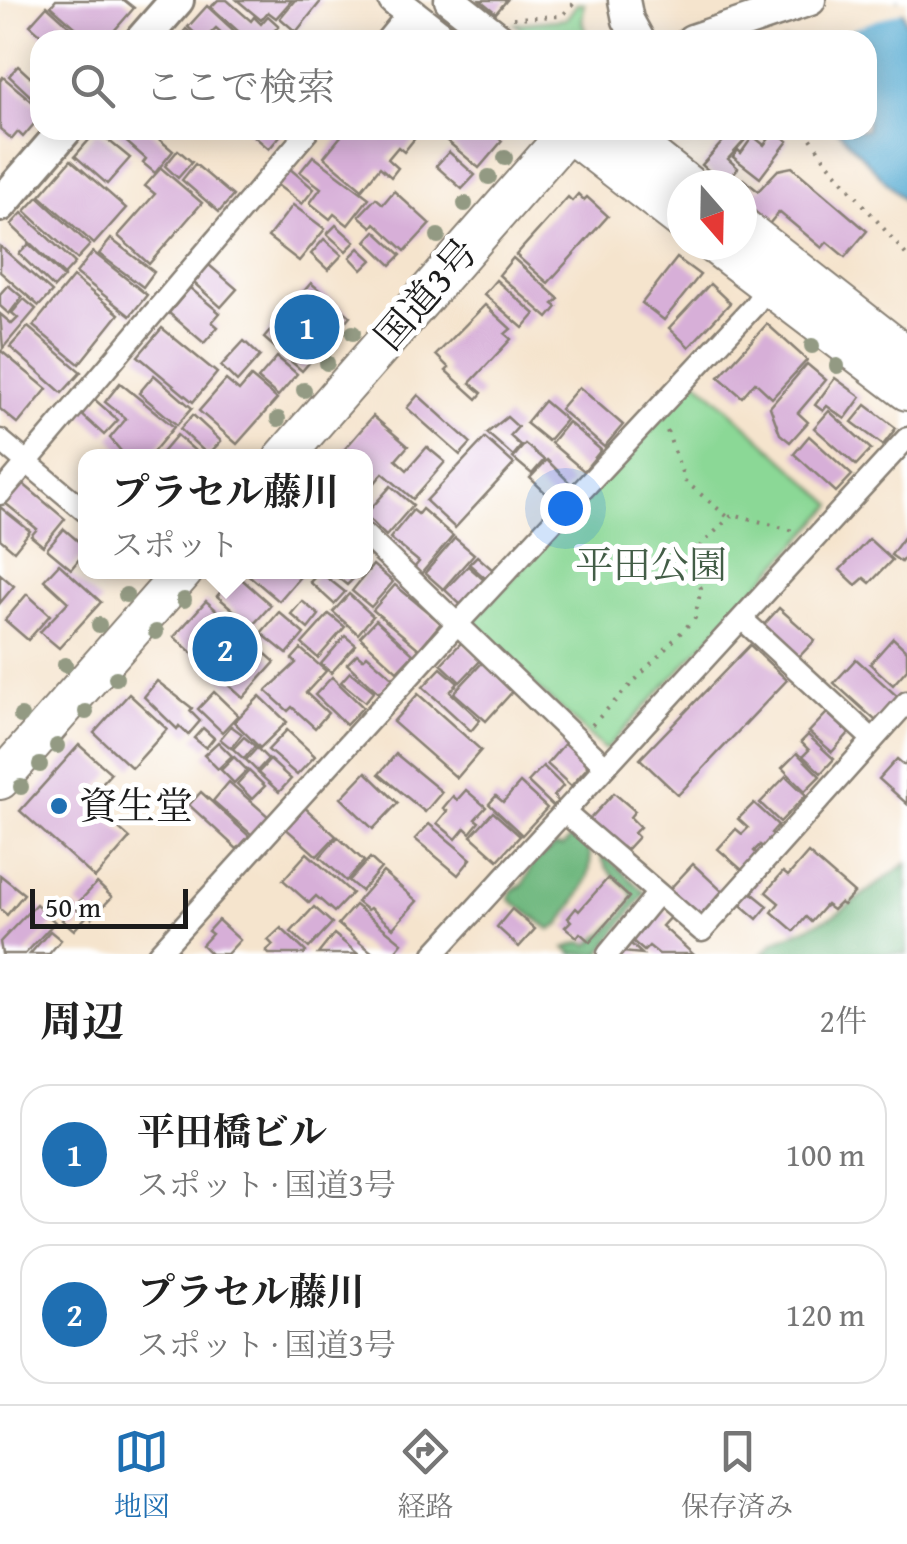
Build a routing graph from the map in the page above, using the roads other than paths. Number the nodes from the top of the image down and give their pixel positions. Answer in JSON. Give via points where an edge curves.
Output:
{"nodes":[{"id":1,"x":177,"y":0,"type":"edge"},
{"id":2,"x":450,"y":0,"type":"edge"},
{"id":3,"x":624,"y":0,"type":"edge"},
{"id":4,"x":810,"y":0,"type":"edge"},
{"id":5,"x":402,"y":6,"type":"edge"},
{"id":6,"x":499,"y":29,"type":"edge"},
{"id":7,"x":151,"y":30,"type":"edge"},
{"id":8,"x":391,"y":30,"type":"edge"},
{"id":9,"x":432,"y":30,"type":"edge"},
{"id":10,"x":634,"y":30,"type":"edge"},
{"id":11,"x":722,"y":30,"type":"edge"},
{"id":12,"x":56,"y":140,"type":"edge"},
{"id":13,"x":301,"y":140,"type":"edge"},
{"id":14,"x":560,"y":140,"type":"edge"},
{"id":15,"x":580,"y":140,"type":"edge"},
{"id":16,"x":632,"y":140,"type":"edge"},
{"id":17,"x":669,"y":170,"type":"edge"},
{"id":18,"x":0,"y":205,"type":"edge"},
{"id":19,"x":667,"y":208,"type":"edge"},
{"id":20,"x":757,"y":239,"type":"edge"},
{"id":21,"x":734,"y":260,"type":"edge"},
{"id":22,"x":768,"y":286,"type":"junction"},
{"id":23,"x":907,"y":356,"type":"edge"},
{"id":24,"x":907,"y":391,"type":"edge"},
{"id":25,"x":907,"y":438,"type":"edge"},
{"id":26,"x":0,"y":440,"type":"edge"},
{"id":27,"x":290,"y":449,"type":"edge"},
{"id":28,"x":27,"y":462,"type":"junction"},
{"id":29,"x":0,"y":494,"type":"edge"},
{"id":30,"x":78,"y":506,"type":"edge"},
{"id":31,"x":373,"y":543,"type":"edge"},
{"id":32,"x":168,"y":579,"type":"edge"},
{"id":33,"x":742,"y":619,"type":"junction"},
{"id":34,"x":457,"y":624,"type":"junction"},
{"id":35,"x":906,"y":704,"type":"edge"},
{"id":36,"x":872,"y":739,"type":"junction"},
{"id":37,"x":606,"y":766,"type":"junction"},
{"id":38,"x":0,"y":780,"type":"edge"},
{"id":39,"x":564,"y":812,"type":"junction"},
{"id":40,"x":657,"y":894,"type":"junction"},
{"id":41,"x":158,"y":954,"type":"edge"},
{"id":42,"x":434,"y":954,"type":"edge"},
{"id":43,"x":608,"y":954,"type":"edge"}],
"edges":[{"from":1,"to":7,"type":"main road"},
{"from":2,"to":6,"type":"street"},
{"from":3,"to":10,"type":"street"},
{"from":4,"to":11,"type":"street"},
{"from":5,"to":8,"type":"street"},
{"from":5,"to":9,"type":"street"},
{"from":12,"to":18,"type":"main road"},
{"from":13,"to":28,"type":"street"},
{"from":14,"to":27,"type":"highway","name":"国道3号"},
{"from":15,"to":19,"type":"highway","name":"国道3号"},
{"from":16,"to":17,"type":"highway"},
{"from":20,"to":23,"type":"highway"},
{"from":21,"to":22,"type":"highway"},
{"from":22,"to":24,"type":"highway"},
{"from":22,"to":34,"type":"street"},
{"from":25,"to":33,"type":"street"},
{"from":26,"to":28,"type":"street"},
{"from":28,"to":29,"type":"street"},
{"from":28,"to":30,"type":"street"},
{"from":31,"to":34,"type":"street"},
{"from":32,"to":38,"type":"highway"},
{"from":33,"to":36,"type":"street"},
{"from":33,"to":37,"type":"street"},
{"from":34,"to":37,"type":"street"},
{"from":34,"to":41,"type":"street"},
{"from":35,"to":36,"type":"street"},
{"from":36,"to":40,"type":"street","via":[[702,931]]},
{"from":37,"to":39,"type":"street"},
{"from":39,"to":40,"type":"street"},
{"from":39,"to":42,"type":"street"},
{"from":40,"to":43,"type":"street"}]}
